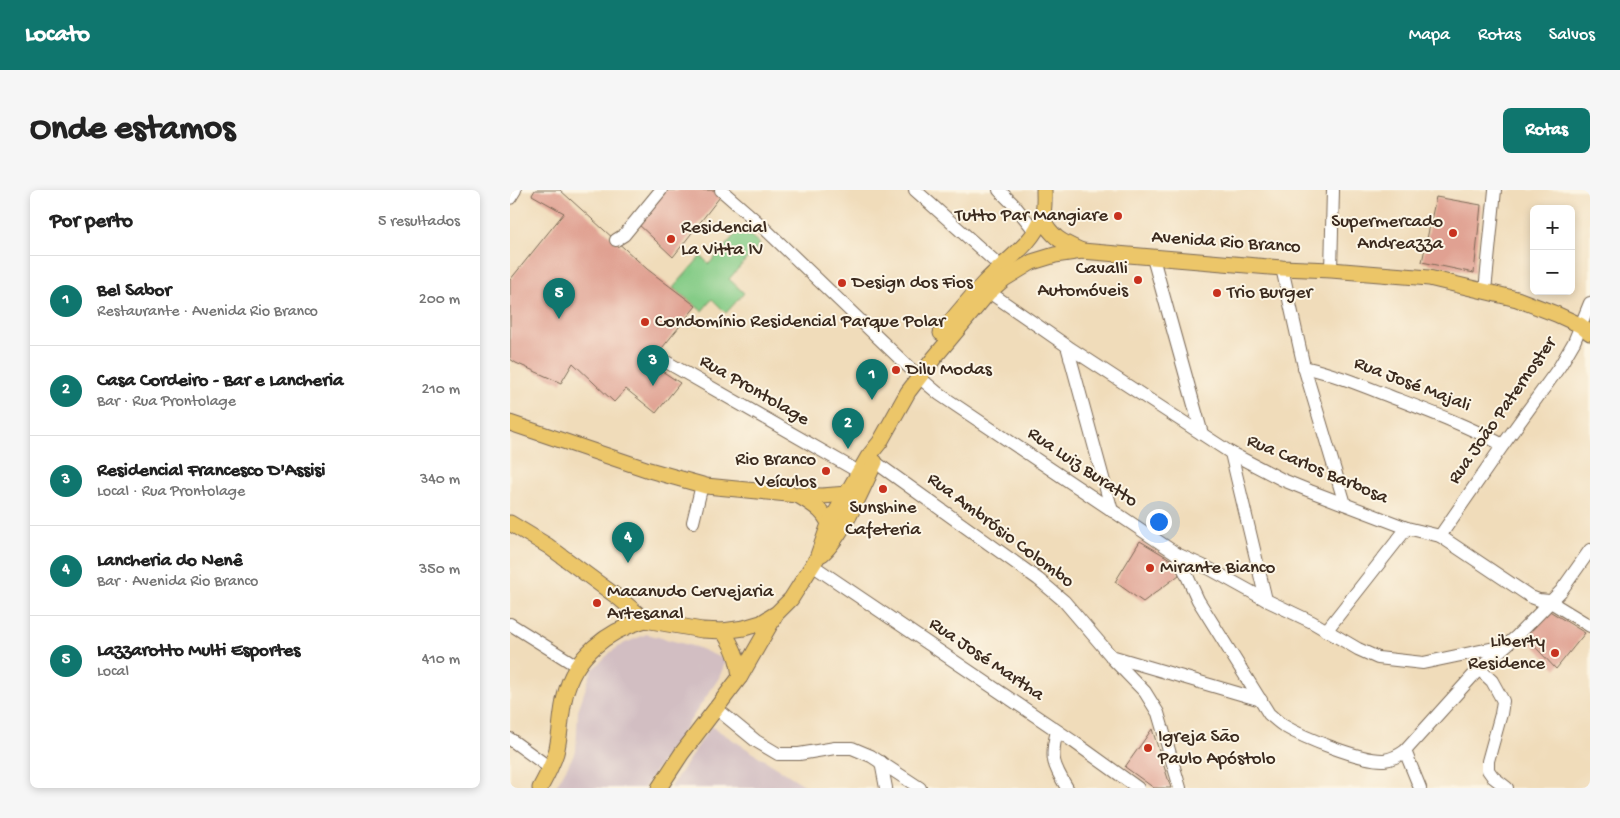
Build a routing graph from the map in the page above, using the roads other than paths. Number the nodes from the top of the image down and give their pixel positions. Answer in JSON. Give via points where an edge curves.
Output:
{"nodes":[{"id":1,"x":515,"y":190,"type":"edge"},
{"id":2,"x":661,"y":190,"type":"edge"},
{"id":3,"x":721,"y":190,"type":"edge"},
{"id":4,"x":915,"y":190,"type":"edge"},
{"id":5,"x":999,"y":190,"type":"edge"},
{"id":6,"x":1044,"y":190,"type":"edge"},
{"id":7,"x":1332,"y":190,"type":"edge"},
{"id":8,"x":1495,"y":190,"type":"edge"},
{"id":9,"x":510,"y":198,"type":"edge"},
{"id":10,"x":1014,"y":205,"type":"junction"},
{"id":11,"x":1040,"y":219,"type":"junction"},
{"id":12,"x":616,"y":240,"type":"dead end"},
{"id":13,"x":1082,"y":251,"type":"junction"},
{"id":14,"x":1153,"y":258,"type":"junction"},
{"id":15,"x":1000,"y":266,"type":"junction"},
{"id":16,"x":1282,"y":268,"type":"junction"},
{"id":17,"x":1331,"y":270,"type":"junction"},
{"id":18,"x":1485,"y":291,"type":"junction"},
{"id":19,"x":989,"y":292,"type":"junction"},
{"id":20,"x":1590,"y":303,"type":"edge"},
{"id":21,"x":1585,"y":329,"type":"edge"},
{"id":22,"x":1067,"y":346,"type":"junction"},
{"id":23,"x":656,"y":356,"type":"dead end"},
{"id":24,"x":1304,"y":367,"type":"junction"},
{"id":25,"x":917,"y":375,"type":"junction"},
{"id":26,"x":510,"y":422,"type":"edge"},
{"id":27,"x":1202,"y":434,"type":"junction"},
{"id":28,"x":1503,"y":445,"type":"junction"},
{"id":29,"x":1231,"y":453,"type":"junction"},
{"id":30,"x":872,"y":459,"type":"junction"},
{"id":31,"x":863,"y":475,"type":"junction"},
{"id":32,"x":702,"y":485,"type":"junction"},
{"id":33,"x":847,"y":494,"type":"junction"},
{"id":34,"x":798,"y":496,"type":"junction"},
{"id":35,"x":1345,"y":504,"type":"junction"},
{"id":36,"x":1112,"y":511,"type":"junction"},
{"id":37,"x":693,"y":522,"type":"dead end"},
{"id":38,"x":510,"y":523,"type":"edge"},
{"id":39,"x":830,"y":524,"type":"junction"},
{"id":40,"x":1406,"y":528,"type":"junction"},
{"id":41,"x":1440,"y":536,"type":"junction"},
{"id":42,"x":1590,"y":550,"type":"edge"},
{"id":43,"x":1177,"y":554,"type":"junction"},
{"id":44,"x":818,"y":558,"type":"junction"},
{"id":45,"x":1266,"y":600,"type":"junction"},
{"id":46,"x":1549,"y":601,"type":"junction"},
{"id":47,"x":777,"y":613,"type":"junction"},
{"id":48,"x":644,"y":620,"type":"junction"},
{"id":49,"x":510,"y":624,"type":"edge"},
{"id":50,"x":1590,"y":626,"type":"edge"},
{"id":51,"x":723,"y":631,"type":"junction"},
{"id":52,"x":1326,"y":631,"type":"junction"},
{"id":53,"x":1504,"y":646,"type":"junction"},
{"id":54,"x":1111,"y":656,"type":"junction"},
{"id":55,"x":577,"y":666,"type":"junction"},
{"id":56,"x":1479,"y":669,"type":"junction"},
{"id":57,"x":740,"y":677,"type":"junction"},
{"id":58,"x":1261,"y":700,"type":"junction"},
{"id":59,"x":717,"y":709,"type":"junction"},
{"id":60,"x":1057,"y":731,"type":"junction"},
{"id":61,"x":510,"y":739,"type":"edge"},
{"id":62,"x":1405,"y":751,"type":"junction"},
{"id":63,"x":881,"y":762,"type":"junction"},
{"id":64,"x":550,"y":768,"type":"junction"},
{"id":65,"x":540,"y":788,"type":"edge"},
{"id":66,"x":659,"y":788,"type":"edge"},
{"id":67,"x":886,"y":788,"type":"edge"},
{"id":68,"x":920,"y":788,"type":"edge"},
{"id":69,"x":1067,"y":788,"type":"edge"},
{"id":70,"x":1138,"y":788,"type":"edge"},
{"id":71,"x":1180,"y":788,"type":"edge"},
{"id":72,"x":1420,"y":788,"type":"edge"},
{"id":73,"x":1507,"y":788,"type":"edge"}],
"edges":[{"from":1,"to":9,"type":"street"},
{"from":2,"to":12,"type":"street","via":[[624,235]]},
{"from":3,"to":25,"type":"street","name":"Rua Luiz Buratto"},
{"from":4,"to":15,"type":"street"},
{"from":5,"to":10,"type":"street"},
{"from":6,"to":11,"type":"main road"},
{"from":7,"to":17,"type":"street"},
{"from":8,"to":18,"type":"street"},
{"from":10,"to":11,"type":"street"},
{"from":10,"to":11,"type":"street","via":[[1032,210]]},
{"from":11,"to":13,"type":"main road","via":[[1053,235]]},
{"from":11,"to":15,"type":"main road","name":"Avenida Rio Branco","via":[[1016,253]]},
{"from":13,"to":14,"type":"main road","name":"Avenida Rio Branco"},
{"from":13,"to":19,"type":"main road","name":"Avenida Rio Branco","via":[[1032,262]]},
{"from":14,"to":16,"type":"main road","name":"Avenida Rio Branco"},
{"from":14,"to":27,"type":"street"},
{"from":15,"to":25,"type":"main road","name":"Avenida Rio Branco","via":[[956,315]]},
{"from":16,"to":17,"type":"main road","name":"Avenida Rio Branco"},
{"from":16,"to":24,"type":"street"},
{"from":17,"to":18,"type":"main road","name":"Avenida Rio Branco","via":[[1429,278]]},
{"from":18,"to":21,"type":"main road","name":"Avenida Rio Branco","via":[[1539,307]]},
{"from":19,"to":22,"type":"street","name":"Rua Carlos Barbosa"},
{"from":19,"to":25,"type":"main road","name":"Avenida Rio Branco"},
{"from":20,"to":21,"type":"street","name":"Rua João Paternoster"},
{"from":21,"to":28,"type":"street","name":"Rua João Paternoster"},
{"from":22,"to":27,"type":"street","name":"Rua Carlos Barbosa"},
{"from":22,"to":36,"type":"street"},
{"from":23,"to":31,"type":"street","name":"Rua Prontolage"},
{"from":24,"to":28,"type":"street","name":"Rua José Majali","via":[[1329,373],[1442,416]]},
{"from":24,"to":35,"type":"street"},
{"from":25,"to":30,"type":"main road","name":"Avenida Rio Branco"},
{"from":25,"to":36,"type":"street","name":"Rua Luiz Buratto","via":[[939,394]]},
{"from":26,"to":32,"type":"main road"},
{"from":27,"to":29,"type":"street","name":"Rua Carlos Barbosa"},
{"from":28,"to":41,"type":"street","name":"Rua João Paternoster"},
{"from":29,"to":35,"type":"street","name":"Rua Carlos Barbosa","via":[[1283,480]]},
{"from":29,"to":45,"type":"street"},
{"from":30,"to":31,"type":"main road","name":"Avenida Rio Branco"},
{"from":30,"to":54,"type":"street","name":"Rua Ambrósio Colombo","via":[[1038,579],[1064,601]]},
{"from":31,"to":33,"type":"main road","name":"Avenida Rio Branco"},
{"from":31,"to":44,"type":"main road","name":"Avenida Rio Branco","via":[[840,530]]},
{"from":32,"to":34,"type":"main road"},
{"from":32,"to":37,"type":"street"},
{"from":33,"to":34,"type":"main road"},
{"from":33,"to":39,"type":"main road","name":"Avenida Rio Branco"},
{"from":34,"to":39,"type":"main road","via":[[816,507]]},
{"from":35,"to":40,"type":"street","name":"Rua Carlos Barbosa"},
{"from":36,"to":43,"type":"street","name":"Rua Luiz Buratto"},
{"from":38,"to":48,"type":"main road","via":[[548,546]]},
{"from":39,"to":44,"type":"main road","name":"Avenida Rio Branco"},
{"from":40,"to":41,"type":"street","name":"Rua Carlos Barbosa"},
{"from":40,"to":52,"type":"street"},
{"from":41,"to":46,"type":"street","name":"Rua Carlos Barbosa","via":[[1531,596]]},
{"from":42,"to":46,"type":"street"},
{"from":43,"to":45,"type":"street","name":"Rua Luiz Buratto"},
{"from":43,"to":58,"type":"street","via":[[1198,600]]},
{"from":44,"to":47,"type":"main road","name":"Avenida Rio Branco","via":[[792,599]]},
{"from":44,"to":60,"type":"street","name":"Rua José Martha"},
{"from":45,"to":52,"type":"street","name":"Rua Luiz Buratto"},
{"from":46,"to":50,"type":"street","name":"Rua Carlos Barbosa"},
{"from":46,"to":53,"type":"street"},
{"from":47,"to":51,"type":"main road","name":"Avenida Rio Branco","via":[[761,623]]},
{"from":47,"to":57,"type":"main road"},
{"from":48,"to":51,"type":"main road","name":"Avenida Rio Branco"},
{"from":48,"to":55,"type":"main road","via":[[628,624],[605,637]]},
{"from":49,"to":55,"type":"street"},
{"from":51,"to":57,"type":"main road","via":[[736,652]]},
{"from":52,"to":53,"type":"street","name":"Rua Luiz Buratto","via":[[1378,658],[1423,663]]},
{"from":53,"to":56,"type":"street"},
{"from":54,"to":58,"type":"street"},
{"from":54,"to":71,"type":"street","name":"Rua Ambrósio Colombo","via":[[1145,692],[1158,713]]},
{"from":55,"to":64,"type":"main road","via":[[565,694],[560,735]]},
{"from":56,"to":62,"type":"street"},
{"from":56,"to":73,"type":"street","via":[[1492,681],[1503,701],[1488,770]]},
{"from":57,"to":59,"type":"main road"},
{"from":58,"to":62,"type":"street","via":[[1278,722],[1332,748],[1375,760],[1395,758]]},
{"from":59,"to":63,"type":"street","via":[[756,741],[778,754],[852,748]]},
{"from":59,"to":66,"type":"main road"},
{"from":60,"to":69,"type":"street","via":[[1053,760]]},
{"from":60,"to":70,"type":"street","name":"Rua José Martha"},
{"from":61,"to":64,"type":"street"},
{"from":62,"to":72,"type":"street"},
{"from":63,"to":67,"type":"street"},
{"from":63,"to":68,"type":"street"},
{"from":64,"to":65,"type":"main road"}]}
